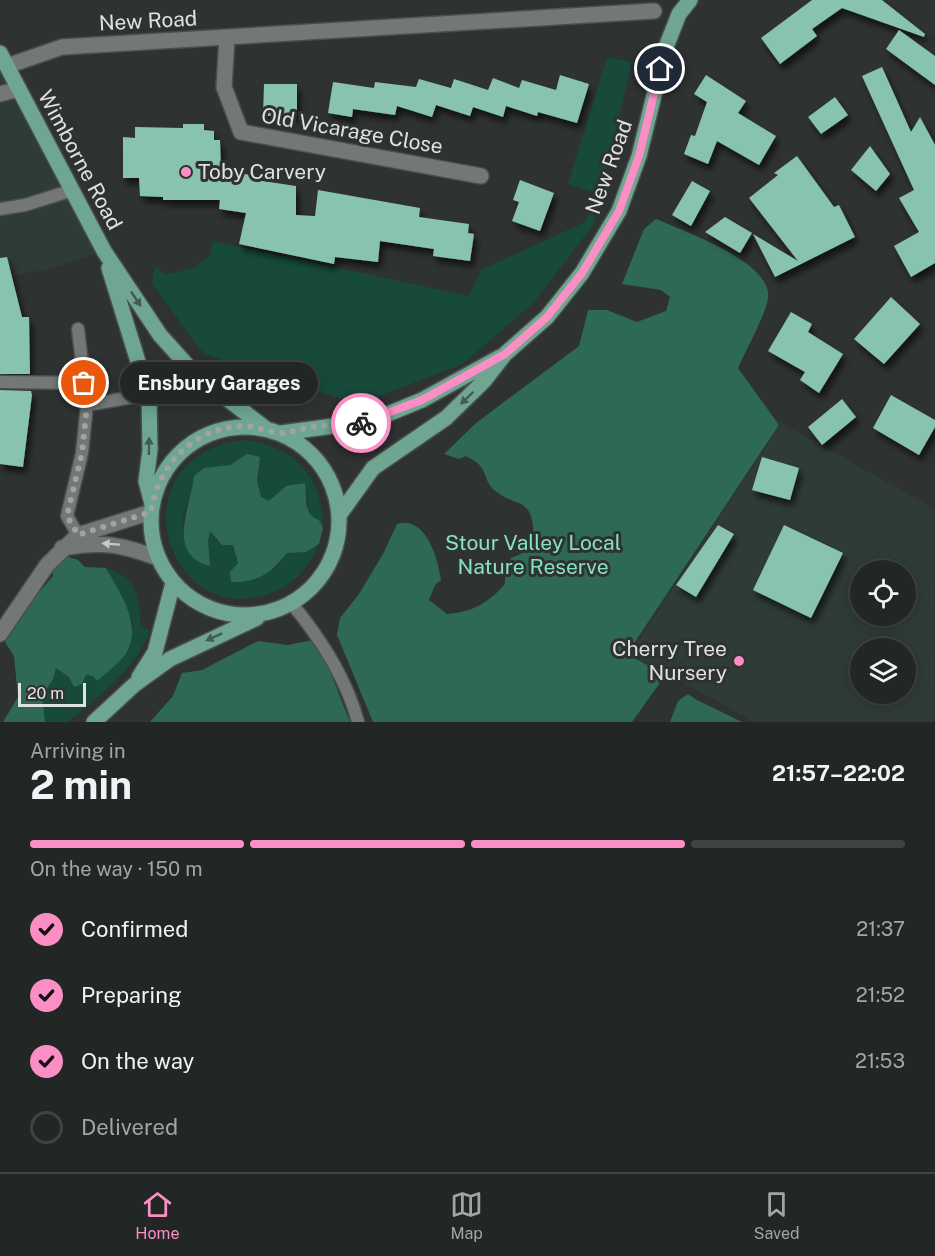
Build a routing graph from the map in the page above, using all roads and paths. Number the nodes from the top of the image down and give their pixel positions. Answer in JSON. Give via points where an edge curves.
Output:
{"nodes":[{"id":1,"x":690,"y":0,"type":"edge"},
{"id":2,"x":654,"y":11,"type":"dead end"},
{"id":3,"x":228,"y":38,"type":"junction"},
{"id":4,"x":3,"y":60,"type":"edge"},
{"id":5,"x":19,"y":89,"type":"junction"},
{"id":6,"x":0,"y":94,"type":"edge"},
{"id":7,"x":481,"y":176,"type":"dead end"},
{"id":8,"x":73,"y":190,"type":"junction"},
{"id":9,"x":0,"y":208,"type":"edge"},
{"id":10,"x":104,"y":251,"type":"junction"},
{"id":11,"x":78,"y":329,"type":"dead end"},
{"id":12,"x":505,"y":354,"type":"junction"},
{"id":13,"x":0,"y":382,"type":"edge"},
{"id":14,"x":84,"y":383,"type":"junction"},
{"id":15,"x":149,"y":397,"type":"junction"},
{"id":16,"x":87,"y":405,"type":"junction"},
{"id":17,"x":265,"y":428,"type":"junction"},
{"id":18,"x":281,"y":433,"type":"junction"},
{"id":19,"x":151,"y":508,"type":"junction"},
{"id":20,"x":340,"y":514,"type":"junction"},
{"id":21,"x":78,"y":535,"type":"junction"},
{"id":22,"x":62,"y":548,"type":"junction"},
{"id":23,"x":158,"y":558,"type":"junction"},
{"id":24,"x":174,"y":583,"type":"junction"},
{"id":25,"x":292,"y":604,"type":"junction"},
{"id":26,"x":268,"y":613,"type":"junction"},
{"id":27,"x":0,"y":634,"type":"edge"},
{"id":28,"x":134,"y":685,"type":"junction"},
{"id":29,"x":94,"y":722,"type":"edge"},
{"id":30,"x":358,"y":722,"type":"edge"}],
"edges":[{"from":1,"to":12,"type":"main road","name":"New Road","via":[[679,14],[666,47],[639,156],[619,211],[582,273],[547,317]]},
{"from":2,"to":3,"type":"street","name":"New Road"},
{"from":3,"to":4,"type":"street","name":"New Road","via":[[62,48]]},
{"from":3,"to":7,"type":"street","name":"Old Vicarage Close","via":[[224,87],[241,132]]},
{"from":4,"to":5,"type":"main road","name":"Wimborne Road"},
{"from":5,"to":6,"type":"street","name":"Wimborne Road"},
{"from":5,"to":8,"type":"main road","name":"Wimborne Road"},
{"from":8,"to":9,"type":"lane","via":[[25,205]]},
{"from":8,"to":10,"type":"main road","name":"Wimborne Road"},
{"from":10,"to":15,"type":"main road","name":"Wimborne Road"},
{"from":10,"to":17,"type":"main road","name":"Wimborne Road","one_way":true,"via":[[160,335],[195,375]]},
{"from":11,"to":14,"type":"lane"},
{"from":12,"to":18,"type":"main road","name":"New Road","via":[[422,400],[371,421]]},
{"from":12,"to":20,"type":"main road","name":"New Road","one_way":true,"via":[[446,418],[373,468]]},
{"from":13,"to":14,"type":"lane"},
{"from":14,"to":16,"type":"lane"},
{"from":15,"to":16,"type":"lane"},
{"from":19,"to":15,"type":"main road","name":"Wimborne Road","one_way":true,"via":[[146,481]]},
{"from":16,"to":21,"type":"lane","via":[[82,453],[67,516]]},
{"from":17,"to":18,"type":"main road"},
{"from":17,"to":19,"type":"main road","via":[[233,427],[202,436],[184,448],[158,483]]},
{"from":18,"to":20,"type":"main road","via":[[304,446],[322,465],[334,488]]},
{"from":19,"to":21,"type":"street"},
{"from":19,"to":23,"type":"main road"},
{"from":20,"to":25,"type":"main road","via":[[338,541],[329,566],[314,587]]},
{"from":21,"to":22,"type":"street"},
{"from":23,"to":22,"type":"street","one_way":true,"via":[[123,545],[95,543]]},
{"from":22,"to":27,"type":"street"},
{"from":23,"to":24,"type":"main road"},
{"from":24,"to":26,"type":"main road","via":[[193,600],[217,612],[242,616]]},
{"from":24,"to":28,"type":"main road","via":[[155,652]]},
{"from":25,"to":26,"type":"main road"},
{"from":25,"to":30,"type":"lane","via":[[326,649],[351,698]]},
{"from":26,"to":28,"type":"main road","one_way":true,"via":[[170,658]]},
{"from":28,"to":29,"type":"main road"}]}
